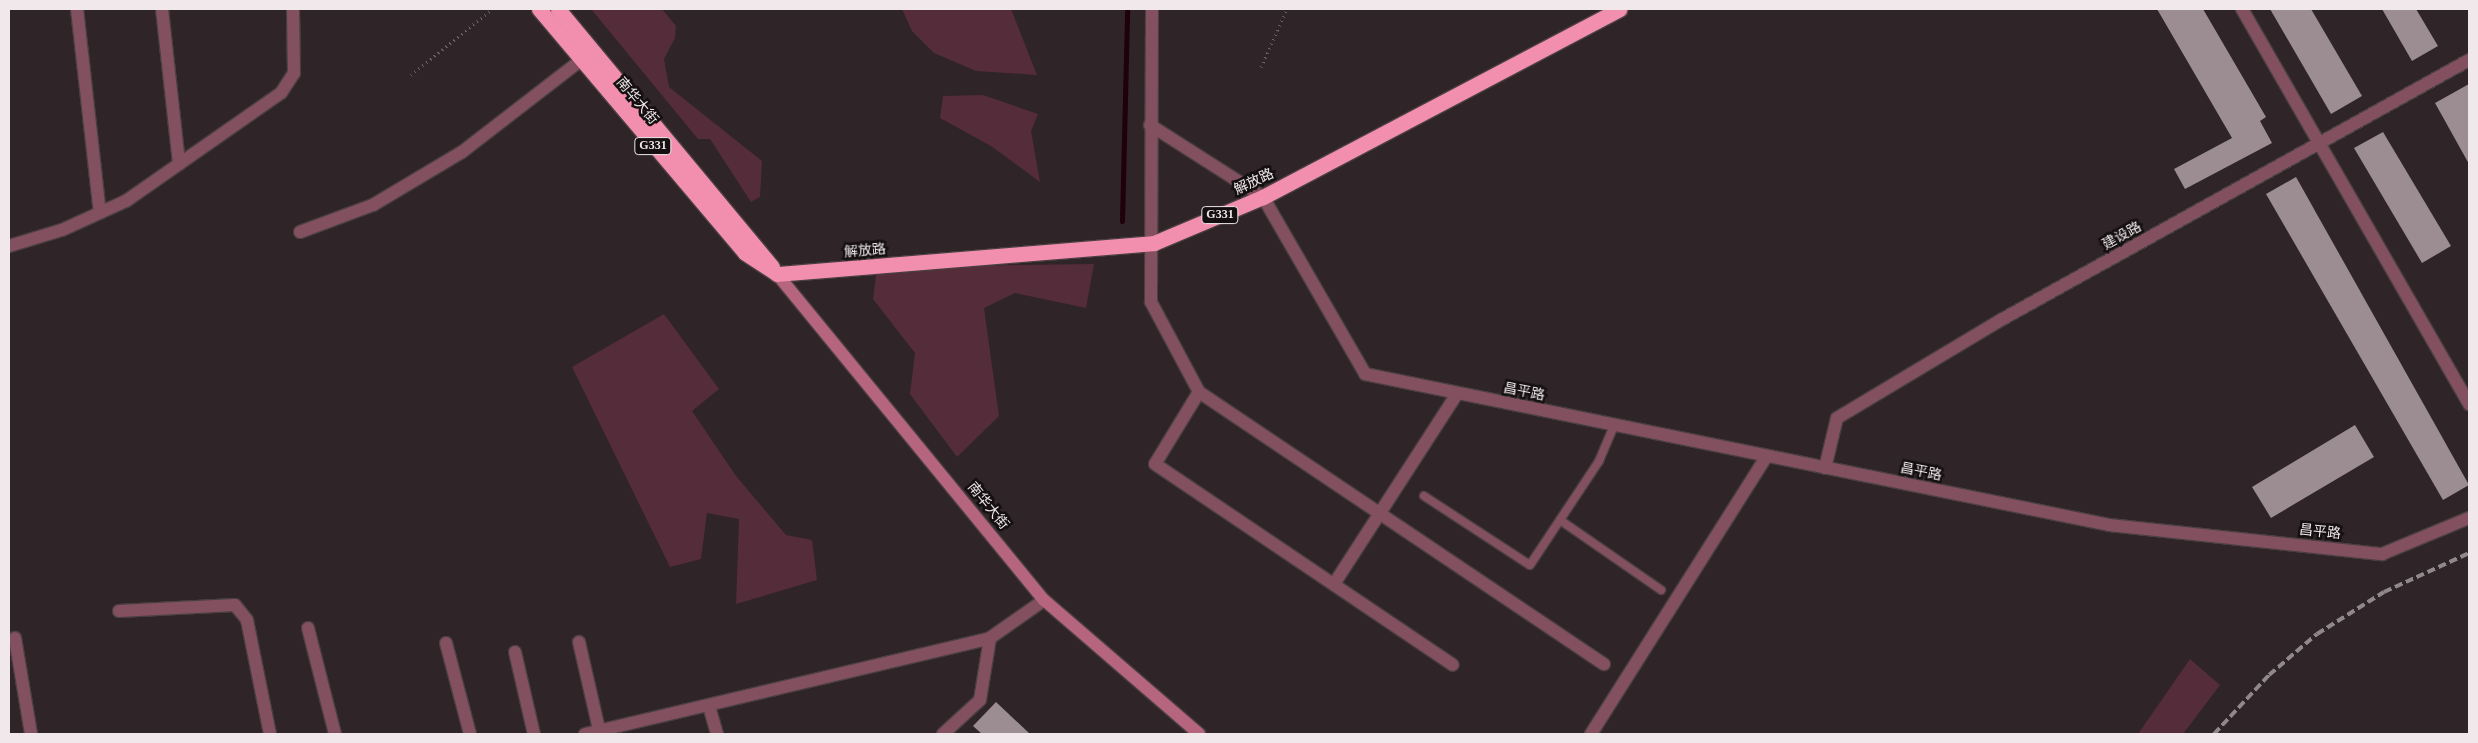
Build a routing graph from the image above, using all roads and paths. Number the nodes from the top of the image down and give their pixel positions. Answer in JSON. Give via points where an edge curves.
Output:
{"nodes":[{"id":1,"x":77,"y":9,"type":"edge"},
{"id":2,"x":162,"y":9,"type":"edge"},
{"id":3,"x":293,"y":9,"type":"edge"},
{"id":4,"x":492,"y":9,"type":"edge"},
{"id":5,"x":539,"y":9,"type":"edge"},
{"id":6,"x":558,"y":9,"type":"edge"},
{"id":7,"x":1152,"y":9,"type":"edge"},
{"id":8,"x":1287,"y":9,"type":"edge"},
{"id":9,"x":1620,"y":9,"type":"edge"},
{"id":10,"x":2242,"y":9,"type":"edge"},
{"id":11,"x":587,"y":55,"type":"junction"},
{"id":12,"x":2469,"y":60,"type":"edge"},
{"id":13,"x":1261,"y":67,"type":"dead end"},
{"id":14,"x":411,"y":75,"type":"dead end"},
{"id":15,"x":1150,"y":125,"type":"junction"},
{"id":16,"x":2320,"y":144,"type":"junction"},
{"id":17,"x":179,"y":164,"type":"junction"},
{"id":18,"x":1263,"y":197,"type":"junction"},
{"id":19,"x":100,"y":213,"type":"junction"},
{"id":20,"x":300,"y":232,"type":"dead end"},
{"id":21,"x":1154,"y":243,"type":"junction"},
{"id":22,"x":9,"y":246,"type":"edge"},
{"id":23,"x":777,"y":274,"type":"junction"},
{"id":24,"x":1199,"y":392,"type":"junction"},
{"id":25,"x":1458,"y":394,"type":"junction"},
{"id":26,"x":2469,"y":404,"type":"edge"},
{"id":27,"x":1614,"y":425,"type":"junction"},
{"id":28,"x":1767,"y":456,"type":"junction"},
{"id":29,"x":1825,"y":468,"type":"junction"},
{"id":30,"x":1424,"y":496,"type":"dead end"},
{"id":31,"x":1381,"y":514,"type":"junction"},
{"id":32,"x":2469,"y":518,"type":"edge"},
{"id":33,"x":1560,"y":520,"type":"junction"},
{"id":34,"x":1334,"y":584,"type":"junction"},
{"id":35,"x":1661,"y":590,"type":"dead end"},
{"id":36,"x":1044,"y":600,"type":"junction"},
{"id":37,"x":119,"y":610,"type":"dead end"},
{"id":38,"x":308,"y":628,"type":"dead end"},
{"id":39,"x":15,"y":638,"type":"dead end"},
{"id":40,"x":990,"y":638,"type":"junction"},
{"id":41,"x":579,"y":642,"type":"dead end"},
{"id":42,"x":446,"y":643,"type":"dead end"},
{"id":43,"x":515,"y":652,"type":"dead end"},
{"id":44,"x":1604,"y":664,"type":"dead end"},
{"id":45,"x":1453,"y":665,"type":"dead end"},
{"id":46,"x":709,"y":706,"type":"junction"},
{"id":47,"x":600,"y":732,"type":"edge"},
{"id":48,"x":31,"y":734,"type":"edge"},
{"id":49,"x":270,"y":734,"type":"edge"},
{"id":50,"x":335,"y":734,"type":"edge"},
{"id":51,"x":470,"y":734,"type":"edge"},
{"id":52,"x":534,"y":734,"type":"edge"},
{"id":53,"x":585,"y":734,"type":"edge"},
{"id":54,"x":717,"y":734,"type":"edge"},
{"id":55,"x":943,"y":734,"type":"edge"},
{"id":56,"x":1199,"y":734,"type":"edge"},
{"id":57,"x":1591,"y":734,"type":"edge"}],
"edges":[{"from":1,"to":19,"type":"street"},
{"from":2,"to":17,"type":"street"},
{"from":3,"to":17,"type":"street","via":[[294,74],[281,93]]},
{"from":4,"to":14,"type":"path"},
{"from":5,"to":11,"type":"highway","name":"南华大街","number":"G331"},
{"from":6,"to":11,"type":"highway","name":"南华大街","number":"G331"},
{"from":7,"to":15,"type":"street"},
{"from":8,"to":13,"type":"path"},
{"from":9,"to":18,"type":"highway","name":"解放路","number":"G331"},
{"from":10,"to":16,"type":"street"},
{"from":11,"to":20,"type":"street","via":[[462,152],[373,206]]},
{"from":11,"to":23,"type":"highway","name":"南华大街","number":"G331","via":[[745,253]]},
{"from":12,"to":16,"type":"street","name":"建设路"},
{"from":15,"to":18,"type":"street"},
{"from":15,"to":21,"type":"street"},
{"from":16,"to":26,"type":"street"},
{"from":16,"to":29,"type":"street","name":"建设路","via":[[1999,321],[1837,418]]},
{"from":17,"to":19,"type":"street","via":[[126,201]]},
{"from":18,"to":21,"type":"highway","name":"解放路","number":"G331"},
{"from":18,"to":25,"type":"street","name":"昌平路","via":[[1366,374]]},
{"from":19,"to":22,"type":"street"},
{"from":21,"to":23,"type":"highway","name":"解放路","number":"G331"},
{"from":21,"to":24,"type":"street","via":[[1152,302]]},
{"from":23,"to":36,"type":"main road","name":"南华大街"},
{"from":24,"to":31,"type":"street"},
{"from":24,"to":34,"type":"street","via":[[1155,464]]},
{"from":25,"to":27,"type":"street","name":"昌平路"},
{"from":25,"to":31,"type":"street"},
{"from":27,"to":28,"type":"street","name":"昌平路"},
{"from":27,"to":33,"type":"lane","via":[[1599,461]]},
{"from":28,"to":29,"type":"street","name":"昌平路"},
{"from":28,"to":57,"type":"street"},
{"from":29,"to":32,"type":"street","name":"昌平路","via":[[2109,525],[2382,554]]},
{"from":30,"to":33,"type":"lane","via":[[1530,565]]},
{"from":31,"to":34,"type":"street"},
{"from":31,"to":44,"type":"street"},
{"from":33,"to":35,"type":"lane"},
{"from":34,"to":45,"type":"street"},
{"from":36,"to":40,"type":"street"},
{"from":36,"to":56,"type":"main road","name":"南华大街"},
{"from":37,"to":49,"type":"street","via":[[235,605],[247,620]]},
{"from":38,"to":50,"type":"street"},
{"from":39,"to":48,"type":"street"},
{"from":40,"to":46,"type":"street"},
{"from":40,"to":55,"type":"street","via":[[980,700]]},
{"from":41,"to":47,"type":"street"},
{"from":42,"to":51,"type":"street"},
{"from":43,"to":52,"type":"street"},
{"from":46,"to":47,"type":"street"},
{"from":46,"to":54,"type":"street"},
{"from":47,"to":53,"type":"street"}]}
